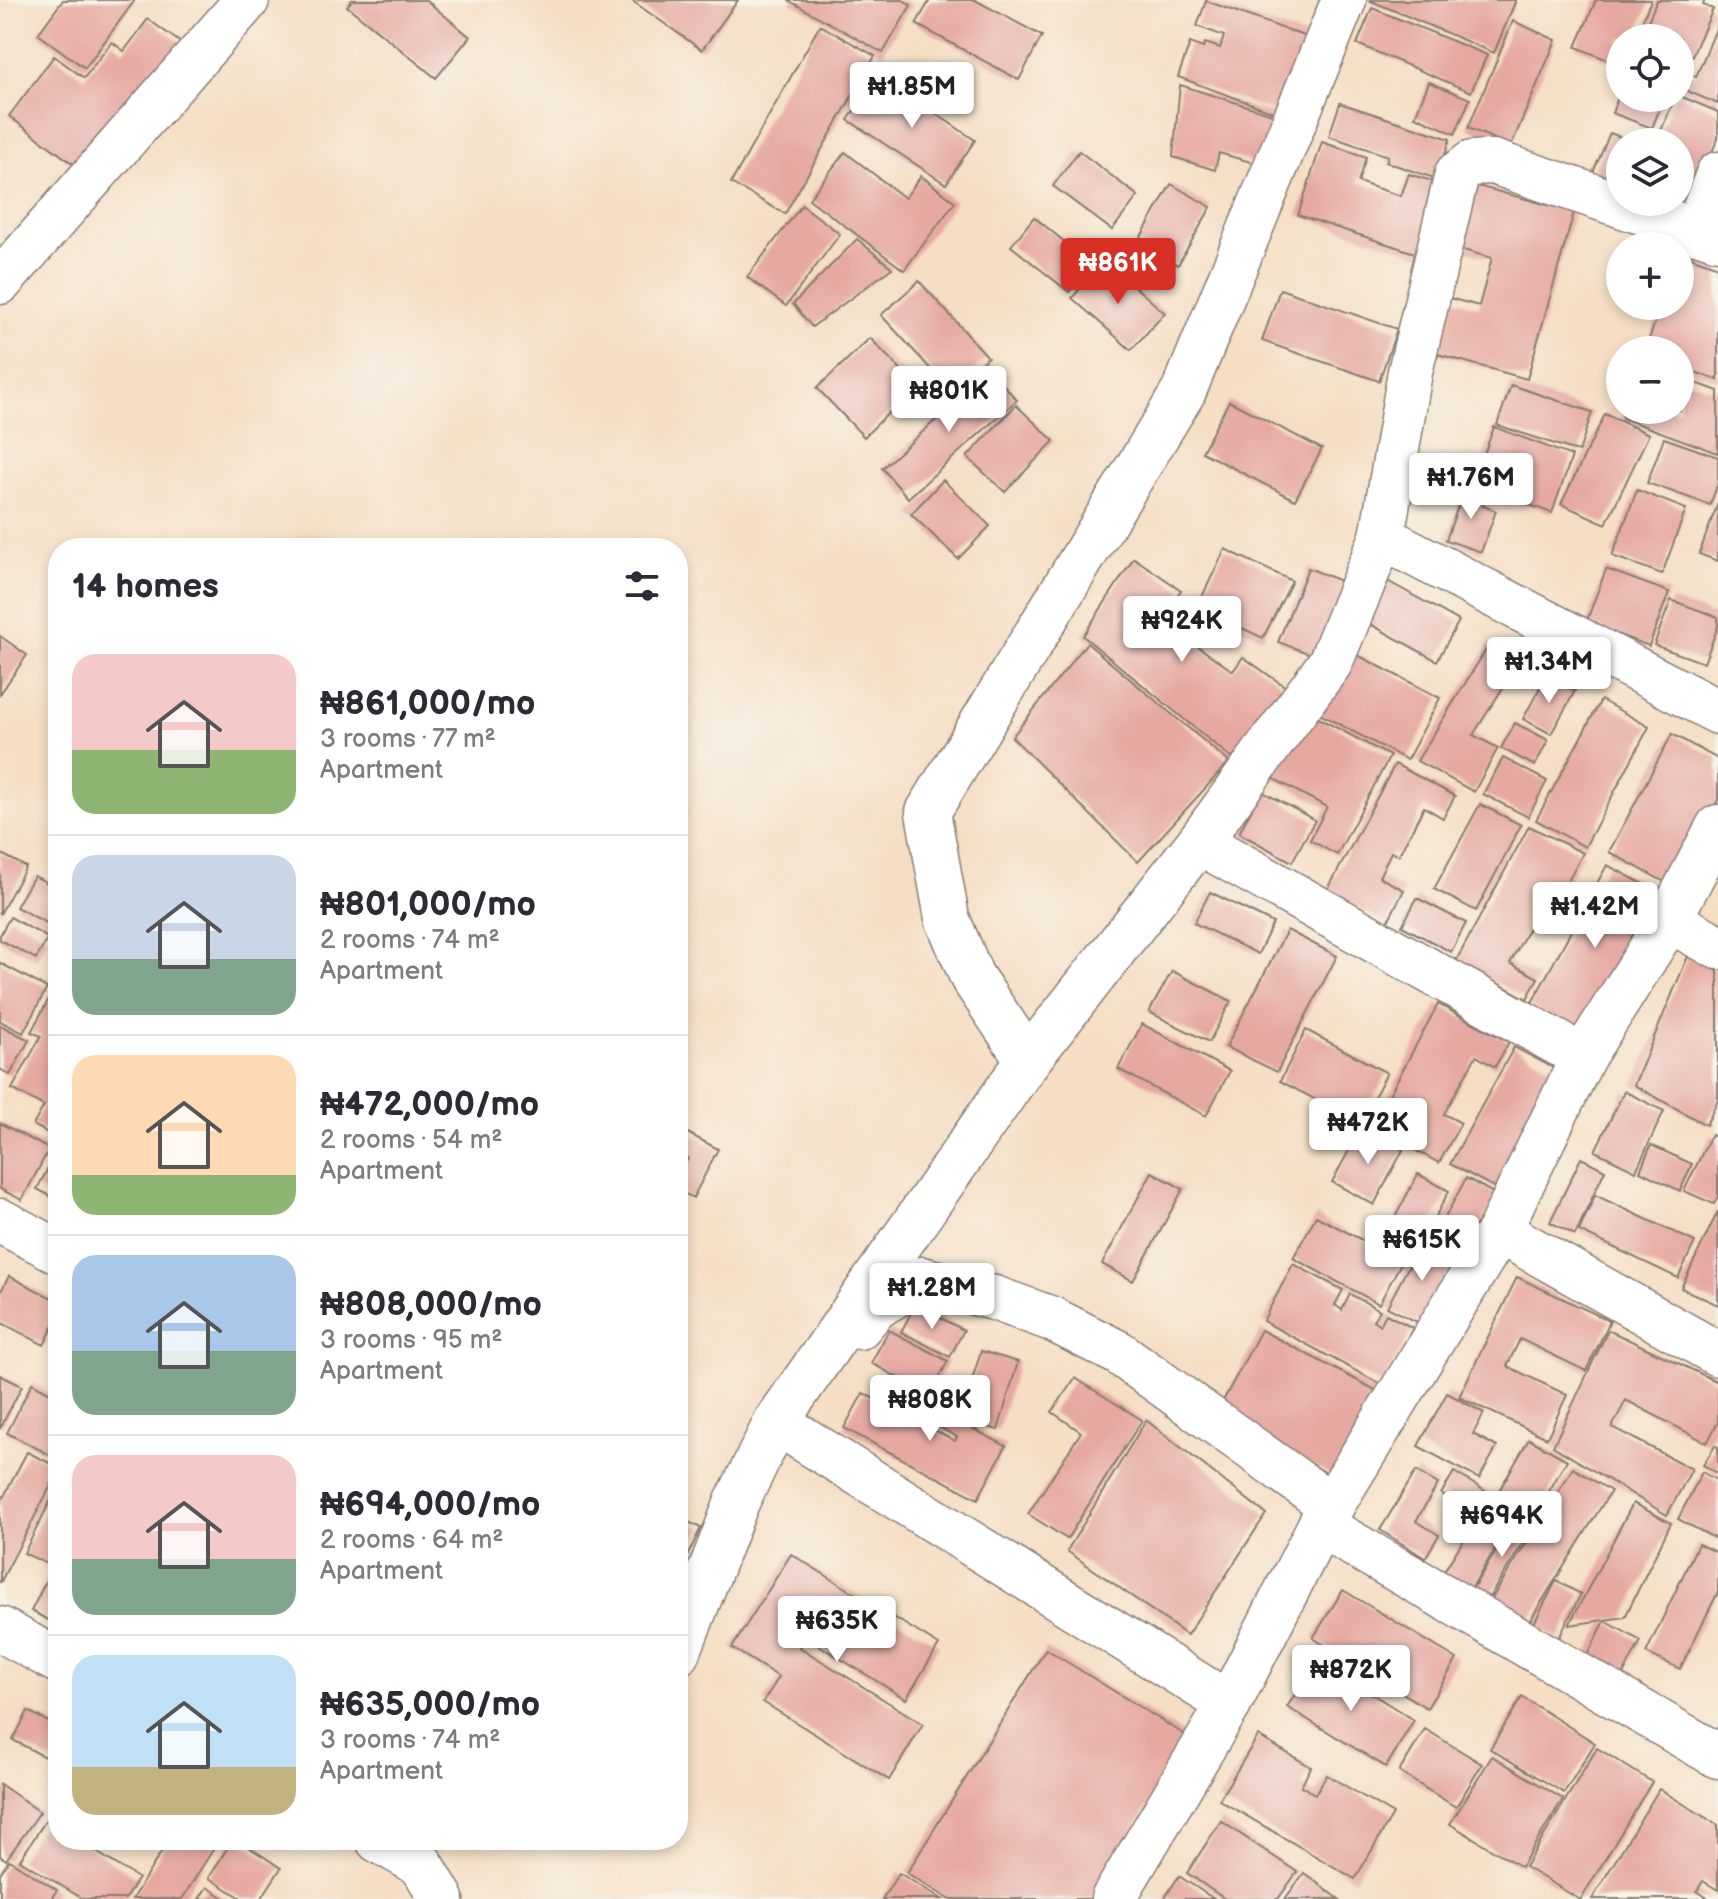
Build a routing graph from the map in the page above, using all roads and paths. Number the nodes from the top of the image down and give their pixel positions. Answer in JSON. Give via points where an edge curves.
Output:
{"nodes":[{"id":1,"x":247,"y":0,"type":"edge"},
{"id":2,"x":1344,"y":0,"type":"edge"},
{"id":3,"x":1718,"y":174,"type":"edge"},
{"id":4,"x":1707,"y":235,"type":"edge"},
{"id":5,"x":0,"y":282,"type":"edge"},
{"id":6,"x":1382,"y":537,"type":"junction"},
{"id":7,"x":1718,"y":712,"type":"edge"},
{"id":8,"x":1718,"y":827,"type":"edge"},
{"id":9,"x":1199,"y":842,"type":"junction"},
{"id":10,"x":1669,"y":920,"type":"junction"},
{"id":11,"x":1718,"y":947,"type":"edge"},
{"id":12,"x":1583,"y":1057,"type":"junction"},
{"id":13,"x":1028,"y":1060,"type":"junction"},
{"id":14,"x":0,"y":1221,"type":"edge"},
{"id":15,"x":1499,"y":1231,"type":"junction"},
{"id":16,"x":48,"y":1246,"type":"edge"},
{"id":17,"x":1718,"y":1354,"type":"edge"},
{"id":18,"x":776,"y":1422,"type":"junction"},
{"id":19,"x":1326,"y":1516,"type":"junction"},
{"id":20,"x":688,"y":1627,"type":"edge"},
{"id":21,"x":0,"y":1629,"type":"edge"},
{"id":22,"x":48,"y":1655,"type":"edge"},
{"id":23,"x":1229,"y":1704,"type":"junction"},
{"id":24,"x":1718,"y":1756,"type":"edge"},
{"id":25,"x":396,"y":1850,"type":"edge"},
{"id":26,"x":442,"y":1899,"type":"edge"},
{"id":27,"x":1113,"y":1899,"type":"edge"}],
"edges":[{"from":1,"to":5,"type":"street"},
{"from":2,"to":13,"type":"street","via":[[1184,391],[928,812],[947,918],[972,977]]},
{"from":3,"to":4,"type":"street"},
{"from":4,"to":6,"type":"street","via":[[1493,162],[1472,163],[1457,174],[1410,372]]},
{"from":6,"to":7,"type":"street"},
{"from":6,"to":9,"type":"street","via":[[1330,663]]},
{"from":8,"to":10,"type":"street"},
{"from":9,"to":12,"type":"street"},
{"from":9,"to":13,"type":"street"},
{"from":10,"to":11,"type":"street"},
{"from":10,"to":12,"type":"street"},
{"from":12,"to":15,"type":"street"},
{"from":13,"to":18,"type":"street"},
{"from":14,"to":16,"type":"street"},
{"from":15,"to":17,"type":"street"},
{"from":15,"to":19,"type":"street"},
{"from":18,"to":19,"type":"street","via":[[876,1307],[922,1279],[1052,1319],[1119,1353]]},
{"from":18,"to":20,"type":"street","via":[[737,1502]]},
{"from":18,"to":23,"type":"street"},
{"from":19,"to":23,"type":"street"},
{"from":19,"to":24,"type":"street"},
{"from":21,"to":22,"type":"street"},
{"from":23,"to":27,"type":"street"},
{"from":25,"to":26,"type":"street","via":[[422,1865]]}]}
